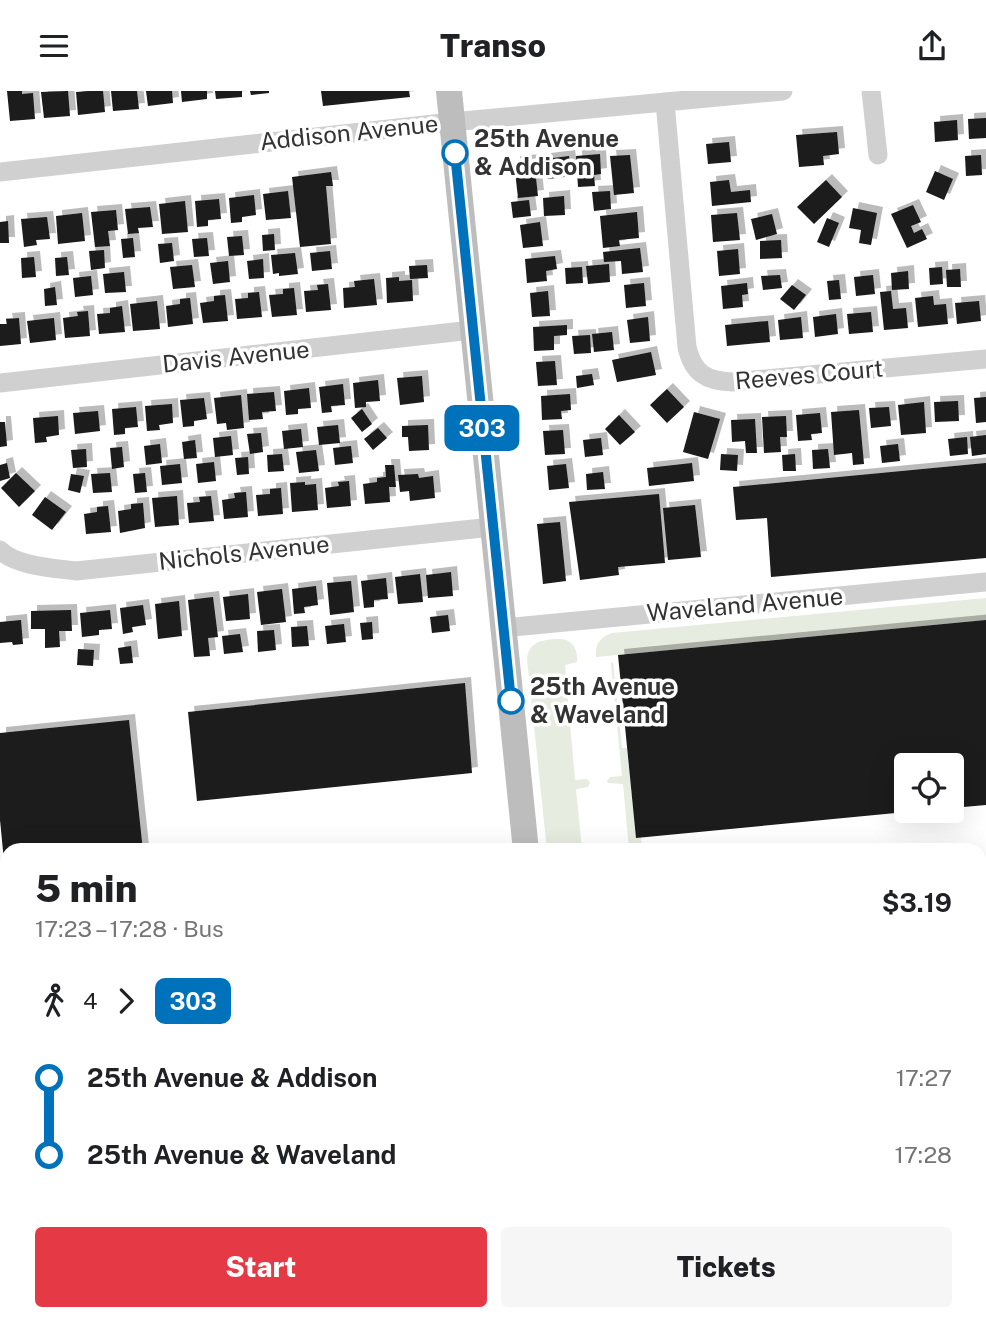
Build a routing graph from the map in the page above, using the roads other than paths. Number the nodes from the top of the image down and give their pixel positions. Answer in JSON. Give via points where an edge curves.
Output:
{"nodes":[{"id":1,"x":449,"y":91,"type":"edge"},
{"id":2,"x":783,"y":91,"type":"edge"},
{"id":3,"x":871,"y":91,"type":"edge"},
{"id":4,"x":665,"y":102,"type":"junction"},
{"id":5,"x":452,"y":122,"type":"junction"},
{"id":6,"x":878,"y":155,"type":"dead end"},
{"id":7,"x":0,"y":172,"type":"edge"},
{"id":8,"x":472,"y":330,"type":"junction"},
{"id":9,"x":986,"y":359,"type":"edge"},
{"id":10,"x":0,"y":383,"type":"edge"},
{"id":11,"x":492,"y":527,"type":"junction"},
{"id":12,"x":0,"y":550,"type":"edge"},
{"id":13,"x":986,"y":582,"type":"edge"},
{"id":14,"x":503,"y":628,"type":"junction"},
{"id":15,"x":525,"y":843,"type":"edge"}],
"edges":[{"from":1,"to":5,"type":"street"},
{"from":2,"to":4,"type":"street","name":"Addison Avenue"},
{"from":3,"to":6,"type":"street"},
{"from":4,"to":5,"type":"street","name":"Addison Avenue"},
{"from":4,"to":9,"type":"street","name":"Reeves Court","via":[[687,347],[701,374],[732,382]]},
{"from":5,"to":7,"type":"street","name":"Addison Avenue"},
{"from":5,"to":8,"type":"street"},
{"from":8,"to":10,"type":"street","name":"Davis Avenue"},
{"from":8,"to":11,"type":"street"},
{"from":11,"to":12,"type":"street","name":"Nichols Avenue","via":[[76,571],[6,557]]},
{"from":11,"to":14,"type":"street"},
{"from":13,"to":14,"type":"street","name":"Waveland Avenue"},
{"from":14,"to":15,"type":"street"}]}
